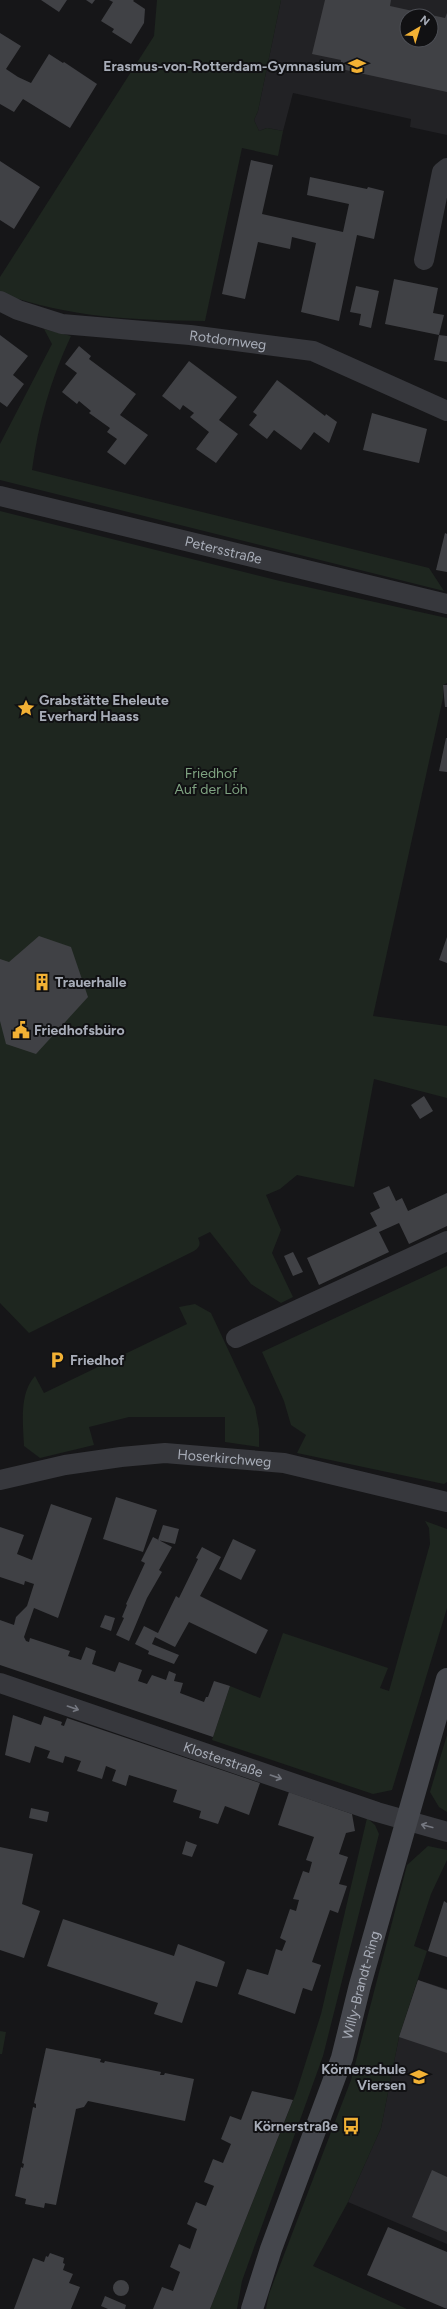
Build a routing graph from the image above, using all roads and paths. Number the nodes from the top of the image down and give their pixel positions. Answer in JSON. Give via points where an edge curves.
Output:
{"nodes":[{"id":1,"x":447,"y":168,"type":"edge"},
{"id":2,"x":424,"y":260,"type":"dead end"},
{"id":3,"x":0,"y":301,"type":"edge"},
{"id":4,"x":447,"y":411,"type":"edge"},
{"id":5,"x":0,"y":496,"type":"edge"},
{"id":6,"x":447,"y":604,"type":"edge"},
{"id":7,"x":447,"y":1241,"type":"edge"},
{"id":8,"x":236,"y":1338,"type":"dead end"},
{"id":9,"x":0,"y":1480,"type":"edge"},
{"id":10,"x":447,"y":1502,"type":"edge"},
{"id":11,"x":447,"y":1679,"type":"edge"},
{"id":12,"x":0,"y":1683,"type":"edge"},
{"id":13,"x":407,"y":1821,"type":"junction"},
{"id":14,"x":447,"y":1832,"type":"edge"},
{"id":15,"x":252,"y":2309,"type":"edge"}],
"edges":[{"from":1,"to":2,"type":"street","via":[[442,172]]},
{"from":3,"to":4,"type":"street","name":"Rotdornweg","via":[[18,310],[62,324],[190,335],[313,351]]},
{"from":5,"to":6,"type":"street","name":"Petersstraße"},
{"from":7,"to":8,"type":"street"},
{"from":9,"to":10,"type":"street","name":"Hoserkirchweg","via":[[66,1465],[165,1453],[284,1463]]},
{"from":11,"to":13,"type":"main road","name":"Willy-Brandt-Ring"},
{"from":12,"to":13,"type":"street","name":"Klosterstraße","one_way":true},
{"from":14,"to":13,"type":"street","name":"Klosterstraße","one_way":true},
{"from":13,"to":15,"type":"main road","name":"Willy-Brandt-Ring","via":[[342,2058],[271,2249]]}]}
